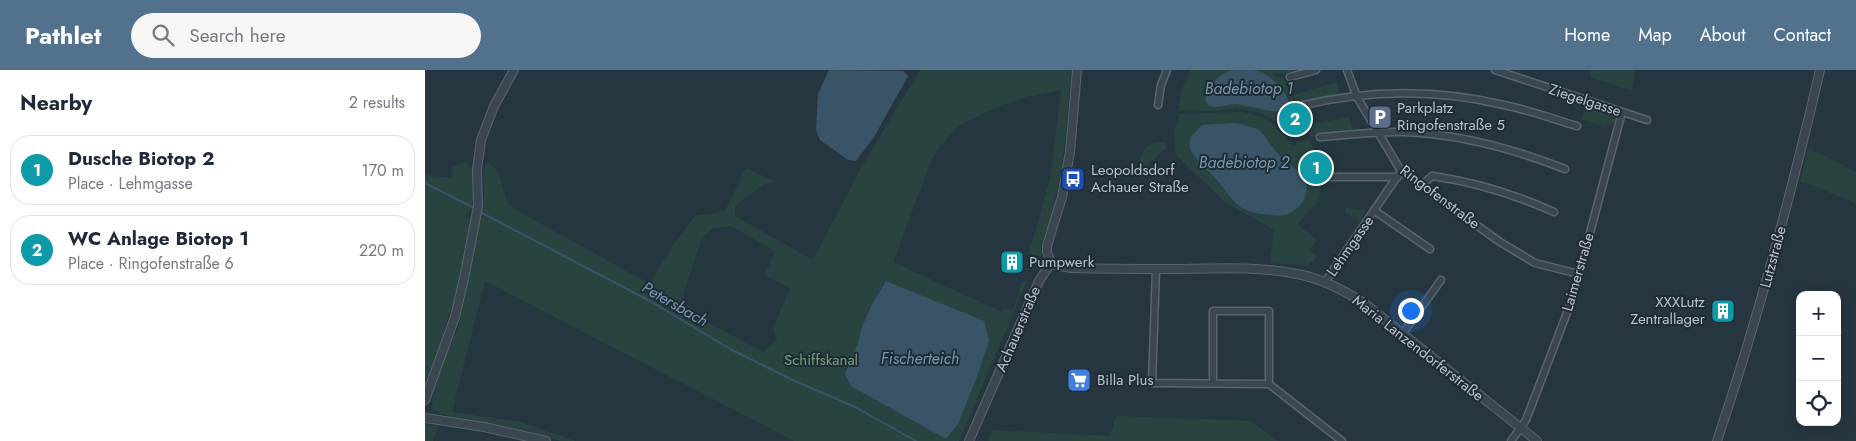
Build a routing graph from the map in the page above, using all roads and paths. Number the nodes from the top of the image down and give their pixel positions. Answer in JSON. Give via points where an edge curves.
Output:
{"nodes":[{"id":1,"x":514,"y":70,"type":"edge"},
{"id":2,"x":1077,"y":70,"type":"edge"},
{"id":3,"x":1167,"y":70,"type":"edge"},
{"id":4,"x":1316,"y":70,"type":"edge"},
{"id":5,"x":1347,"y":70,"type":"edge"},
{"id":6,"x":1495,"y":70,"type":"edge"},
{"id":7,"x":1820,"y":70,"type":"edge"},
{"id":8,"x":1290,"y":76,"type":"dead end"},
{"id":9,"x":1357,"y":97,"type":"junction"},
{"id":10,"x":1158,"y":105,"type":"dead end"},
{"id":11,"x":1299,"y":106,"type":"dead end"},
{"id":12,"x":1622,"y":112,"type":"junction"},
{"id":13,"x":1647,"y":120,"type":"dead end"},
{"id":14,"x":1577,"y":126,"type":"dead end"},
{"id":15,"x":1378,"y":132,"type":"junction"},
{"id":16,"x":1319,"y":137,"type":"dead end"},
{"id":17,"x":1565,"y":169,"type":"dead end"},
{"id":18,"x":1400,"y":174,"type":"junction"},
{"id":19,"x":1328,"y":177,"type":"dead end"},
{"id":20,"x":1422,"y":185,"type":"junction"},
{"id":21,"x":1375,"y":211,"type":"junction"},
{"id":22,"x":1554,"y":212,"type":"dead end"},
{"id":23,"x":1430,"y":249,"type":"dead end"},
{"id":24,"x":1051,"y":263,"type":"junction"},
{"id":25,"x":1156,"y":269,"type":"junction"},
{"id":26,"x":1579,"y":274,"type":"junction"},
{"id":27,"x":1441,"y":280,"type":"dead end"},
{"id":28,"x":1325,"y":282,"type":"junction"},
{"id":29,"x":1403,"y":333,"type":"junction"},
{"id":30,"x":1213,"y":384,"type":"junction"},
{"id":31,"x":1269,"y":384,"type":"junction"},
{"id":32,"x":425,"y":400,"type":"edge"},
{"id":33,"x":425,"y":418,"type":"edge"},
{"id":34,"x":1521,"y":428,"type":"junction"},
{"id":35,"x":546,"y":441,"type":"edge"},
{"id":36,"x":969,"y":441,"type":"edge"},
{"id":37,"x":1343,"y":441,"type":"edge"},
{"id":38,"x":1511,"y":441,"type":"edge"},
{"id":39,"x":1537,"y":441,"type":"edge"},
{"id":40,"x":1717,"y":441,"type":"edge"}],
"edges":[{"from":1,"to":32,"type":"street","via":[[494,106],[481,140],[477,169],[478,206],[455,317]]},
{"from":2,"to":24,"type":"street","via":[[1069,161],[1047,246]]},
{"from":3,"to":10,"type":"street"},
{"from":4,"to":8,"type":"street"},
{"from":5,"to":9,"type":"street","name":"Ringofenstraße"},
{"from":6,"to":12,"type":"street","name":"Ziegelgasse"},
{"from":7,"to":40,"type":"street","name":"Lutzstraße","via":[[1775,253]]},
{"from":9,"to":11,"type":"street"},
{"from":9,"to":14,"type":"street","via":[[1414,93],[1448,95],[1503,104]]},
{"from":9,"to":15,"type":"street","name":"Ringofenstraße"},
{"from":12,"to":13,"type":"street","name":"Ziegelgasse"},
{"from":12,"to":26,"type":"street","name":"Laimerstraße"},
{"from":15,"to":16,"type":"street"},
{"from":15,"to":17,"type":"street","via":[[1423,134],[1480,143],[1522,153]]},
{"from":15,"to":18,"type":"street","name":"Ringofenstraße"},
{"from":18,"to":19,"type":"street"},
{"from":18,"to":20,"type":"street","name":"Ringofenstraße"},
{"from":18,"to":21,"type":"street","name":"Lehmgasse"},
{"from":20,"to":22,"type":"street","via":[[1432,176],[1457,180],[1510,193]]},
{"from":20,"to":26,"type":"street","name":"Ringofenstraße","via":[[1500,242],[1535,263]]},
{"from":21,"to":23,"type":"street","name":"Lehmgasse"},
{"from":21,"to":28,"type":"street","name":"Lehmgasse"},
{"from":24,"to":25,"type":"street","name":"Maria Lanzendorferstraße","via":[[1071,268]]},
{"from":24,"to":36,"type":"street","name":"Achauerstraße","via":[[1039,281]]},
{"from":25,"to":28,"type":"street","name":"Maria Lanzendorferstraße","via":[[1276,271]]},
{"from":25,"to":30,"type":"street","via":[[1152,384]]},
{"from":26,"to":34,"type":"street","name":"Laimerstraße","via":[[1527,420]]},
{"from":27,"to":29,"type":"street"},
{"from":28,"to":29,"type":"street","name":"Maria Lanzendorferstraße","via":[[1364,303]]},
{"from":29,"to":34,"type":"street","name":"Maria Lanzendorferstraße"},
{"from":30,"to":31,"type":"street"},
{"from":30,"to":31,"type":"street","via":[[1213,311],[1269,311]]},
{"from":31,"to":37,"type":"street"},
{"from":33,"to":35,"type":"street"},
{"from":34,"to":38,"type":"street","name":"Laimerstraße"},
{"from":34,"to":39,"type":"street","name":"Maria Lanzendorferstraße"}]}
